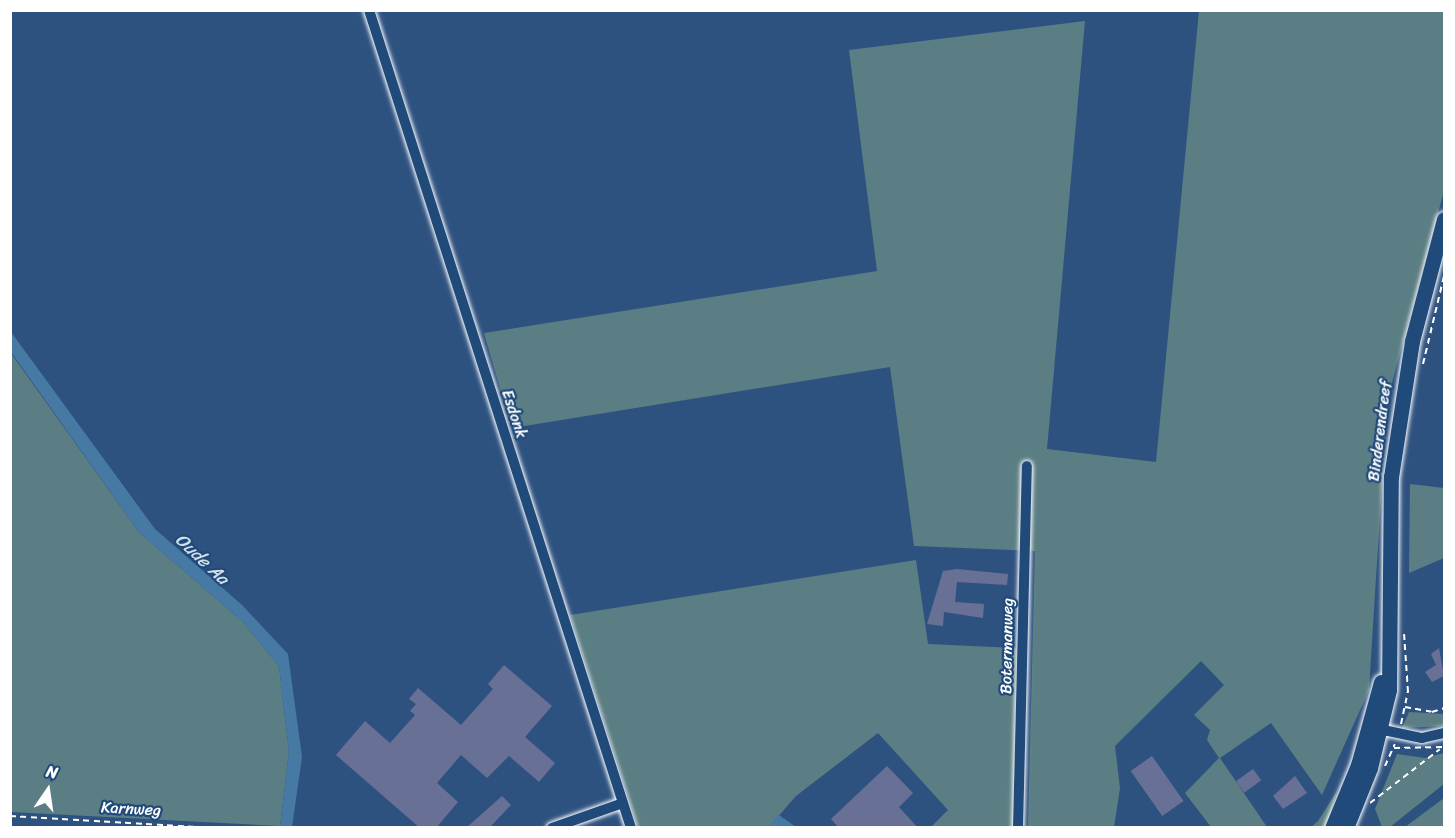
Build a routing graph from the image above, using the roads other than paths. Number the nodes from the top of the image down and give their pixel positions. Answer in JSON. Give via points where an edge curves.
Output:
{"nodes":[{"id":1,"x":369,"y":10,"type":"edge"},
{"id":2,"x":1444,"y":219,"type":"edge"},
{"id":3,"x":1027,"y":466,"type":"dead end"},
{"id":4,"x":1376,"y":729,"type":"junction"},
{"id":5,"x":1444,"y":733,"type":"edge"},
{"id":6,"x":623,"y":803,"type":"junction"},
{"id":7,"x":552,"y":828,"type":"edge"},
{"id":8,"x":631,"y":828,"type":"edge"},
{"id":9,"x":1018,"y":828,"type":"edge"},
{"id":10,"x":1332,"y":828,"type":"edge"},
{"id":11,"x":1346,"y":828,"type":"edge"}],
"edges":[{"from":1,"to":6,"type":"street","name":"Esdonk"},
{"from":2,"to":4,"type":"main road","name":"Binderendreef","via":[[1399,412],[1387,559],[1389,690]]},
{"from":3,"to":9,"type":"street","name":"Botermanweg"},
{"from":4,"to":5,"type":"street","via":[[1422,738]]},
{"from":4,"to":10,"type":"main road"},
{"from":4,"to":11,"type":"main road"},
{"from":6,"to":7,"type":"street"},
{"from":6,"to":8,"type":"street","name":"Esdonk"}]}
